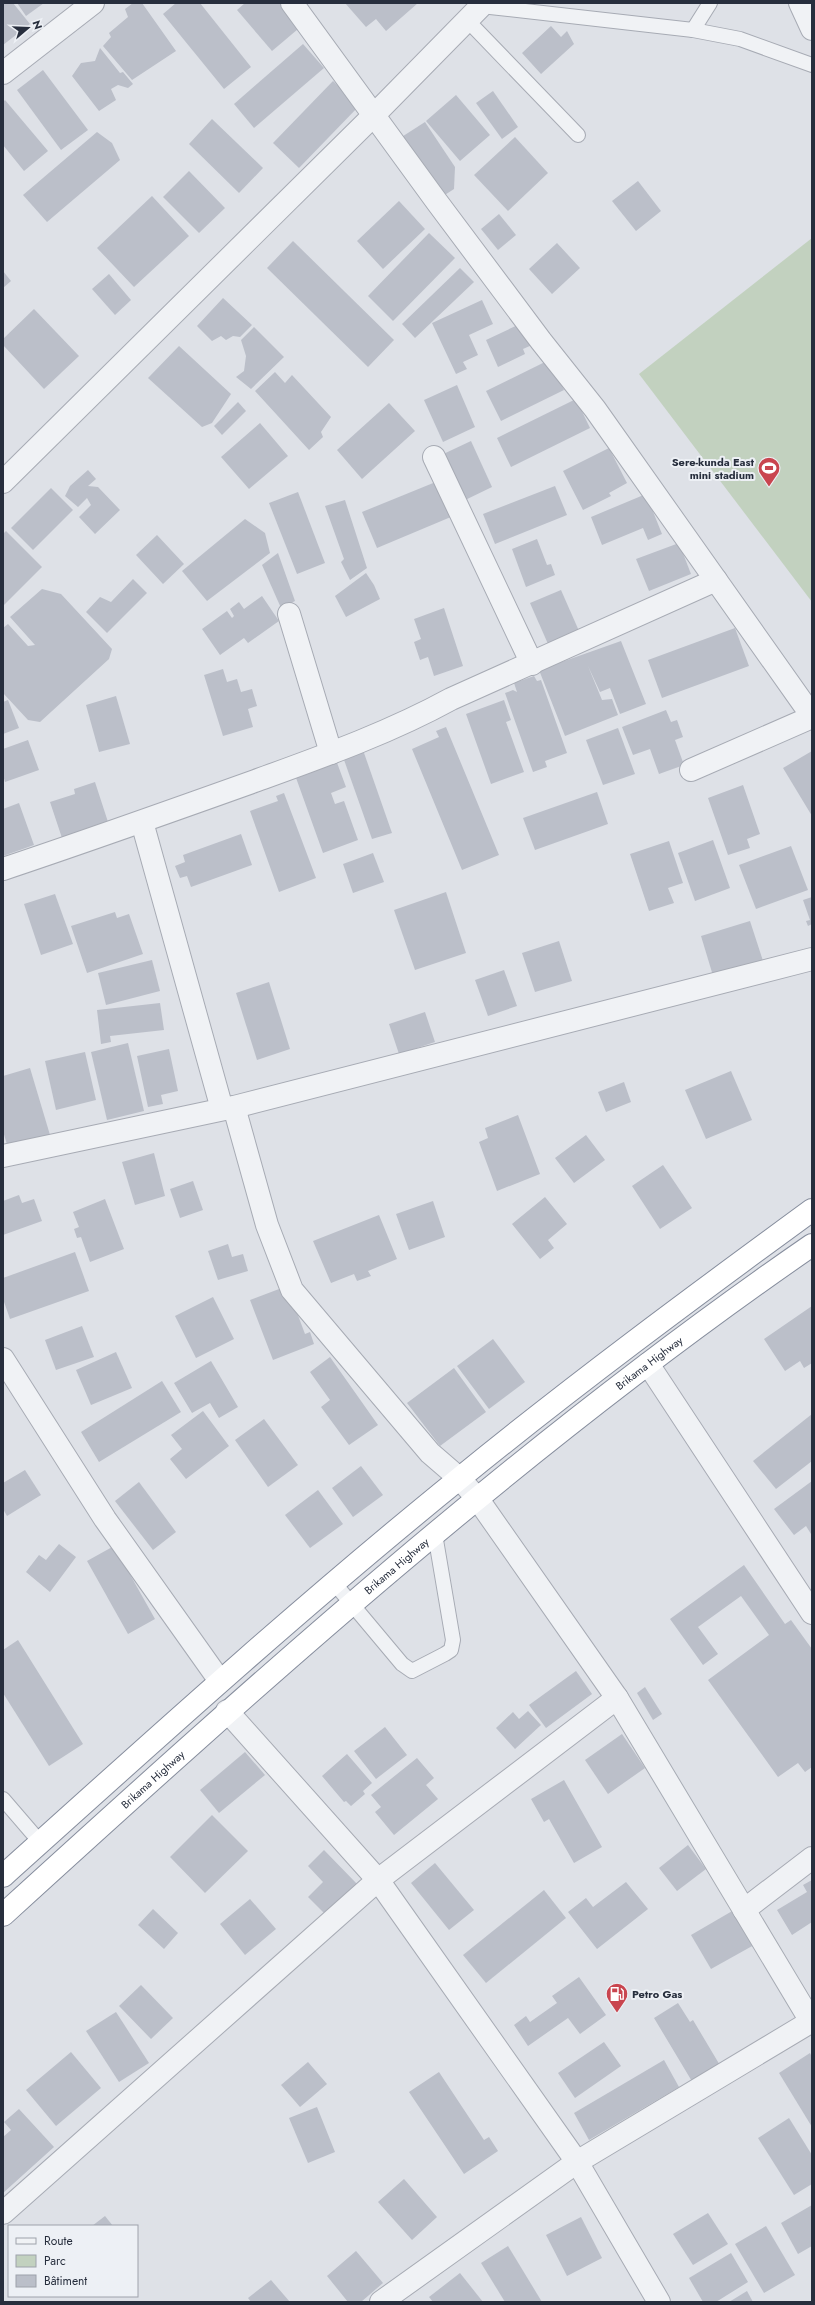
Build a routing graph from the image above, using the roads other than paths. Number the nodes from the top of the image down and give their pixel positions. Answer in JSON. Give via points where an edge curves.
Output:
{"nodes":[{"id":1,"x":93,"y":3,"type":"edge"},
{"id":2,"x":292,"y":3,"type":"edge"},
{"id":3,"x":710,"y":3,"type":"edge"},
{"id":4,"x":800,"y":3,"type":"edge"},
{"id":5,"x":477,"y":10,"type":"edge"},
{"id":6,"x":812,"y":28,"type":"edge"},
{"id":7,"x":693,"y":30,"type":"junction"},
{"id":8,"x":812,"y":66,"type":"edge"},
{"id":9,"x":3,"y":73,"type":"edge"},
{"id":10,"x":373,"y":116,"type":"junction"},
{"id":11,"x":578,"y":135,"type":"dead end"},
{"id":12,"x":434,"y":457,"type":"dead end"},
{"id":13,"x":3,"y":482,"type":"edge"},
{"id":14,"x":716,"y":580,"type":"junction"},
{"id":15,"x":289,"y":614,"type":"dead end"},
{"id":16,"x":532,"y":664,"type":"junction"},
{"id":17,"x":812,"y":716,"type":"edge"},
{"id":18,"x":331,"y":753,"type":"junction"},
{"id":19,"x":690,"y":770,"type":"dead end"},
{"id":20,"x":142,"y":822,"type":"junction"},
{"id":21,"x":3,"y":869,"type":"edge"},
{"id":22,"x":812,"y":959,"type":"edge"},
{"id":23,"x":228,"y":1108,"type":"junction"},
{"id":24,"x":3,"y":1156,"type":"edge"},
{"id":25,"x":812,"y":1210,"type":"edge"},
{"id":26,"x":812,"y":1245,"type":"edge"},
{"id":27,"x":3,"y":1360,"type":"edge"},
{"id":28,"x":648,"y":1364,"type":"junction"},
{"id":29,"x":459,"y":1478,"type":"junction"},
{"id":30,"x":477,"y":1498,"type":"junction"},
{"id":31,"x":435,"y":1534,"type":"junction"},
{"id":32,"x":335,"y":1584,"type":"junction"},
{"id":33,"x":352,"y":1605,"type":"junction"},
{"id":34,"x":812,"y":1613,"type":"edge"},
{"id":35,"x":220,"y":1681,"type":"junction"},
{"id":36,"x":617,"y":1698,"type":"junction"},
{"id":37,"x":227,"y":1711,"type":"junction"},
{"id":38,"x":3,"y":1799,"type":"edge"},
{"id":39,"x":40,"y":1842,"type":"junction"},
{"id":40,"x":812,"y":1858,"type":"edge"},
{"id":41,"x":3,"y":1876,"type":"edge"},
{"id":42,"x":378,"y":1880,"type":"junction"},
{"id":43,"x":744,"y":1910,"type":"junction"},
{"id":44,"x":3,"y":1915,"type":"edge"},
{"id":45,"x":812,"y":2022,"type":"edge"},
{"id":46,"x":577,"y":2162,"type":"junction"},
{"id":47,"x":3,"y":2212,"type":"edge"},
{"id":48,"x":381,"y":2302,"type":"edge"},
{"id":49,"x":659,"y":2302,"type":"edge"}],
"edges":[{"from":1,"to":9,"type":"street"},
{"from":2,"to":10,"type":"street"},
{"from":3,"to":7,"type":"lane"},
{"from":4,"to":6,"type":"street"},
{"from":5,"to":7,"type":"lane"},
{"from":5,"to":10,"type":"street"},
{"from":5,"to":11,"type":"lane"},
{"from":7,"to":8,"type":"lane","via":[[740,39]]},
{"from":10,"to":13,"type":"street"},
{"from":10,"to":14,"type":"street","via":[[536,335],[595,409]]},
{"from":12,"to":16,"type":"street"},
{"from":14,"to":16,"type":"street"},
{"from":14,"to":17,"type":"street"},
{"from":15,"to":18,"type":"street"},
{"from":16,"to":18,"type":"street","via":[[451,699],[419,717]]},
{"from":17,"to":19,"type":"street"},
{"from":18,"to":20,"type":"street"},
{"from":20,"to":21,"type":"street"},
{"from":20,"to":23,"type":"street"},
{"from":22,"to":23,"type":"street"},
{"from":23,"to":24,"type":"street"},
{"from":23,"to":29,"type":"street","via":[[267,1225],[292,1290],[430,1453]]},
{"from":25,"to":29,"type":"highway","via":[[655,1326]]},
{"from":26,"to":28,"type":"highway","name":"Brikama Highway","via":[[728,1303]]},
{"from":27,"to":35,"type":"street","via":[[105,1519]]},
{"from":28,"to":30,"type":"highway","name":"Brikama Highway"},
{"from":28,"to":34,"type":"street"},
{"from":29,"to":30,"type":"street"},
{"from":29,"to":32,"type":"highway"},
{"from":30,"to":31,"type":"highway","name":"Brikama Highway"},
{"from":30,"to":36,"type":"street"},
{"from":31,"to":33,"type":"highway","name":"Brikama Highway"},
{"from":31,"to":33,"type":"lane","via":[[453,1640],[451,1650],[412,1671],[406,1669]]},
{"from":32,"to":33,"type":"lane"},
{"from":32,"to":35,"type":"highway"},
{"from":33,"to":37,"type":"highway","name":"Brikama Highway"},
{"from":35,"to":39,"type":"highway"},
{"from":36,"to":42,"type":"street"},
{"from":36,"to":43,"type":"street"},
{"from":37,"to":42,"type":"street"},
{"from":37,"to":44,"type":"highway","name":"Brikama Highway"},
{"from":38,"to":39,"type":"lane"},
{"from":39,"to":41,"type":"highway"},
{"from":40,"to":43,"type":"street"},
{"from":42,"to":46,"type":"street"},
{"from":42,"to":47,"type":"street"},
{"from":43,"to":45,"type":"street"},
{"from":45,"to":46,"type":"street"},
{"from":46,"to":48,"type":"street"},
{"from":46,"to":49,"type":"street"}]}
